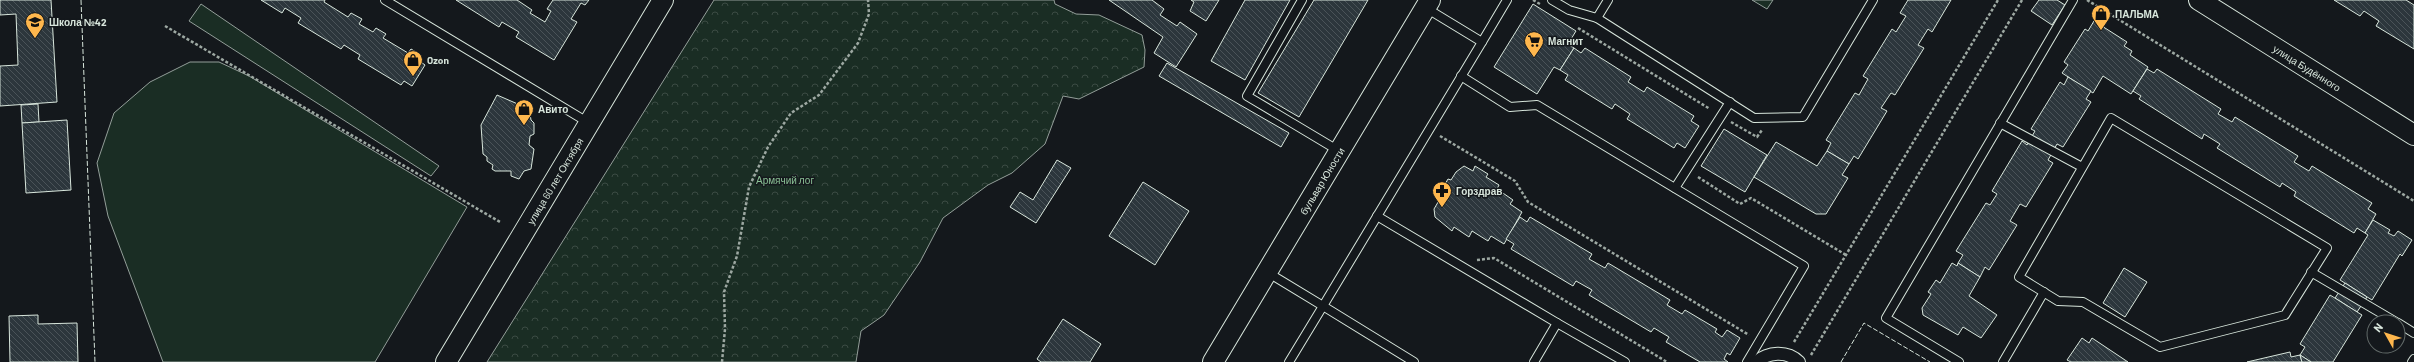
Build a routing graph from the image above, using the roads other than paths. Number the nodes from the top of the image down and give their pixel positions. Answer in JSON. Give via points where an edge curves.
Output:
{"nodes":[{"id":1,"x":384,"y":0,"type":"edge"},
{"id":2,"x":663,"y":0,"type":"edge"},
{"id":3,"x":1302,"y":0,"type":"edge"},
{"id":4,"x":1507,"y":0,"type":"edge"},
{"id":5,"x":1552,"y":0,"type":"edge"},
{"id":6,"x":1610,"y":0,"type":"edge"},
{"id":7,"x":1873,"y":0,"type":"edge"},
{"id":8,"x":2073,"y":0,"type":"edge"},
{"id":9,"x":2200,"y":0,"type":"edge"},
{"id":10,"x":1428,"y":4,"type":"edge"},
{"id":11,"x":1597,"y":18,"type":"junction"},
{"id":12,"x":1482,"y":42,"type":"junction"},
{"id":13,"x":1461,"y":76,"type":"junction"},
{"id":14,"x":1730,"y":102,"type":"junction"},
{"id":15,"x":589,"y":123,"type":"junction"},
{"id":16,"x":2000,"y":123,"type":"junction"},
{"id":17,"x":2414,"y":135,"type":"edge"},
{"id":18,"x":1340,"y":151,"type":"junction"},
{"id":19,"x":2082,"y":167,"type":"junction"},
{"id":20,"x":1675,"y":188,"type":"junction"},
{"id":21,"x":1377,"y":216,"type":"junction"},
{"id":22,"x":1267,"y":272,"type":"junction"},
{"id":23,"x":2311,"y":272,"type":"junction"},
{"id":24,"x":2044,"y":292,"type":"junction"},
{"id":25,"x":1323,"y":306,"type":"junction"},
{"id":26,"x":2382,"y":314,"type":"edge"},
{"id":27,"x":1557,"y":323,"type":"junction"},
{"id":28,"x":1401,"y":359,"type":"edge"},
{"id":29,"x":2414,"y":359,"type":"edge"},
{"id":30,"x":446,"y":362,"type":"edge"},
{"id":31,"x":1213,"y":362,"type":"edge"},
{"id":32,"x":1289,"y":362,"type":"edge"},
{"id":33,"x":1414,"y":362,"type":"edge"},
{"id":34,"x":1534,"y":362,"type":"edge"},
{"id":35,"x":1625,"y":362,"type":"edge"},
{"id":36,"x":1747,"y":362,"type":"edge"},
{"id":37,"x":1756,"y":362,"type":"edge"},
{"id":38,"x":1799,"y":362,"type":"edge"},
{"id":39,"x":1959,"y":362,"type":"edge"},
{"id":40,"x":2003,"y":362,"type":"edge"},
{"id":41,"x":2412,"y":362,"type":"edge"}],
"edges":[{"from":1,"to":15,"type":"lane"},
{"from":2,"to":15,"type":"street","name":"улица 60 лет Октября"},
{"from":3,"to":18,"type":"lane","via":[[1247,96]]},
{"from":4,"to":12,"type":"lane"},
{"from":5,"to":11,"type":"lane","via":[[1569,10]]},
{"from":6,"to":11,"type":"lane"},
{"from":7,"to":14,"type":"lane","via":[[1803,117],[1754,118]]},
{"from":8,"to":16,"type":"lane"},
{"from":9,"to":17,"type":"street","name":"улица Будённого"},
{"from":10,"to":12,"type":"lane"},
{"from":10,"to":18,"type":"street","name":"бульвар Юности"},
{"from":11,"to":14,"type":"lane"},
{"from":12,"to":13,"type":"lane"},
{"from":13,"to":20,"type":"lane","via":[[1510,107],[1537,105]]},
{"from":13,"to":21,"type":"lane"},
{"from":14,"to":20,"type":"lane","via":[[1724,117]]},
{"from":15,"to":30,"type":"street","name":"улица 60 лет Октября"},
{"from":16,"to":19,"type":"lane"},
{"from":16,"to":39,"type":"lane","via":[[1886,318]]},
{"from":18,"to":22,"type":"street","name":"бульвар Юности"},
{"from":19,"to":23,"type":"lane","via":[[2111,118],[2327,248]]},
{"from":19,"to":24,"type":"lane","via":[[2019,277]]},
{"from":20,"to":36,"type":"lane","via":[[1804,266]]},
{"from":21,"to":25,"type":"lane"},
{"from":21,"to":27,"type":"lane"},
{"from":22,"to":25,"type":"lane"},
{"from":22,"to":31,"type":"street","name":"бульвар Юности"},
{"from":23,"to":24,"type":"lane","via":[[2285,315],[2160,347],[2083,302],[2058,301]]},
{"from":23,"to":26,"type":"lane"},
{"from":24,"to":40,"type":"lane"},
{"from":25,"to":28,"type":"lane"},
{"from":25,"to":32,"type":"lane"},
{"from":27,"to":34,"type":"lane"},
{"from":27,"to":35,"type":"lane"},
{"from":28,"to":33,"type":"lane"},
{"from":29,"to":41,"type":"lane"},
{"from":37,"to":38,"type":"street","via":[[1776,354],[1787,355]]}]}
